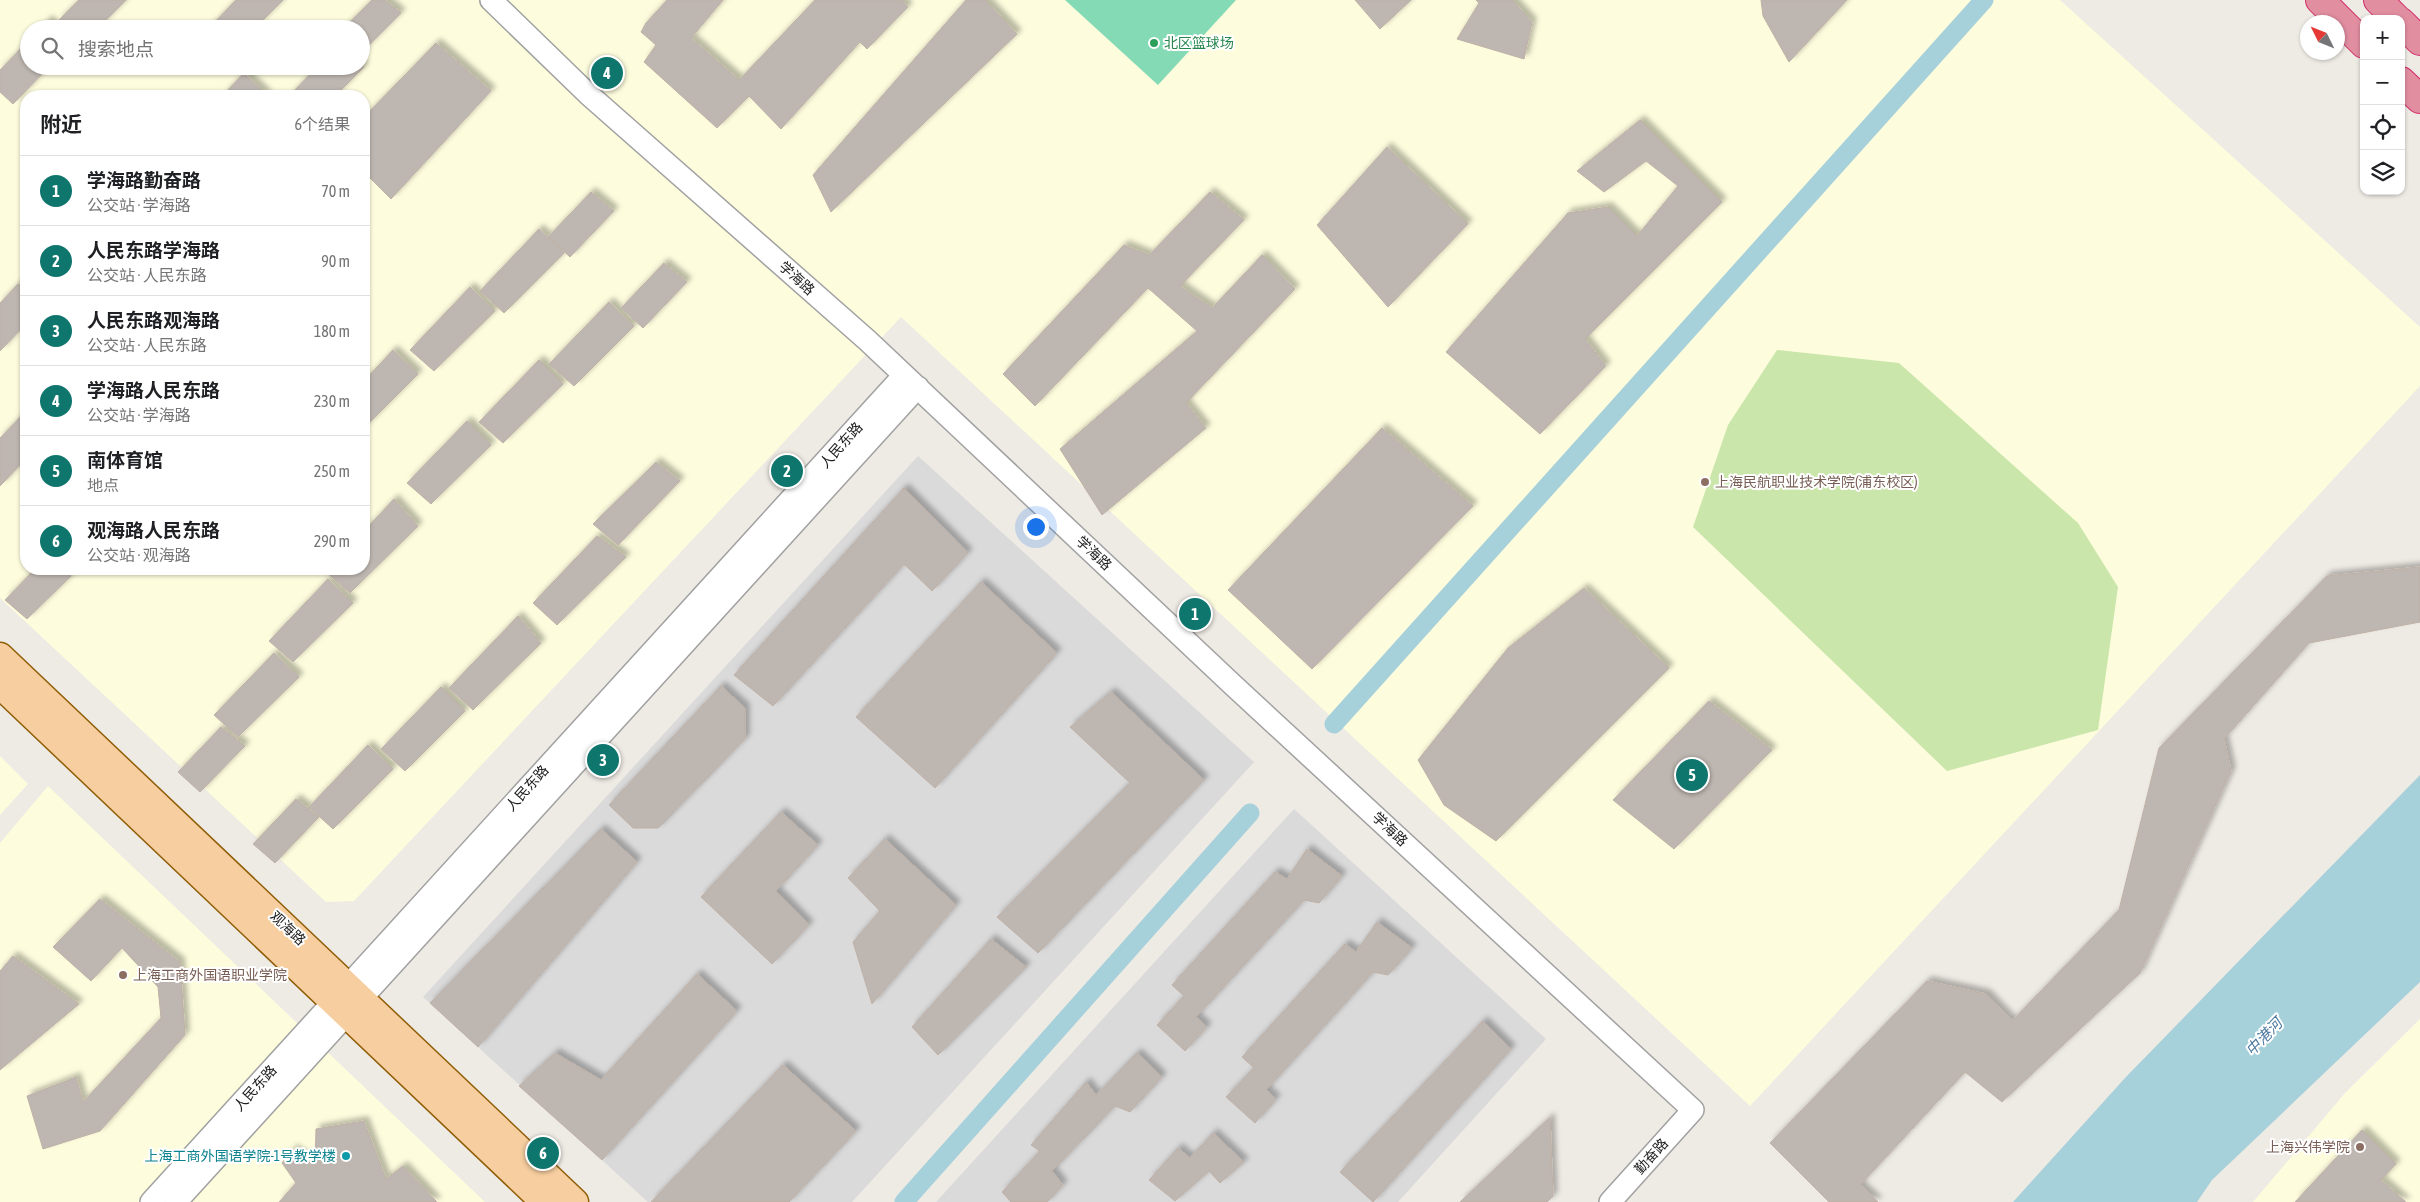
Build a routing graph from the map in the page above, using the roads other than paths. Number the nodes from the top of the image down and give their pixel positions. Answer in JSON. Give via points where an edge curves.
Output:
{"nodes":[{"id":1,"x":491,"y":0,"type":"edge"},
{"id":2,"x":2320,"y":0,"type":"edge"},
{"id":3,"x":2378,"y":0,"type":"edge"},
{"id":4,"x":2394,"y":15,"type":"edge"},
{"id":5,"x":2405,"y":26,"type":"edge"},
{"id":6,"x":2360,"y":40,"type":"edge"},
{"id":7,"x":2420,"y":40,"type":"edge"},
{"id":8,"x":2405,"y":85,"type":"edge"},
{"id":9,"x":2420,"y":99,"type":"edge"},
{"id":10,"x":911,"y":381,"type":"junction"},
{"id":11,"x":0,"y":656,"type":"edge"},
{"id":12,"x":0,"y":686,"type":"edge"},
{"id":13,"x":347,"y":1000,"type":"junction"},
{"id":14,"x":1693,"y":1110,"type":"joint"},
{"id":15,"x":151,"y":1202,"type":"edge"},
{"id":16,"x":176,"y":1202,"type":"edge"},
{"id":17,"x":544,"y":1202,"type":"edge"},
{"id":18,"x":576,"y":1202,"type":"edge"},
{"id":19,"x":1610,"y":1202,"type":"edge"}],
"edges":[{"from":1,"to":10,"type":"street","name":"学海路","via":[[588,94]]},
{"from":2,"to":6,"type":"highway"},
{"from":3,"to":4,"type":"highway"},
{"from":5,"to":7,"type":"highway"},
{"from":8,"to":9,"type":"highway"},
{"from":10,"to":13,"type":"street","name":"人民东路"},
{"from":10,"to":14,"type":"street","name":"学海路","via":[[1234,686]]},
{"from":11,"to":13,"type":"main road","name":"观海路"},
{"from":12,"to":13,"type":"main road","name":"观海路"},
{"from":13,"to":15,"type":"street","name":"人民东路"},
{"from":13,"to":16,"type":"street","name":"人民东路"},
{"from":13,"to":17,"type":"main road","name":"观海路"},
{"from":13,"to":18,"type":"main road","name":"观海路"},
{"from":14,"to":19,"type":"street","name":"勤奋路"}]}
